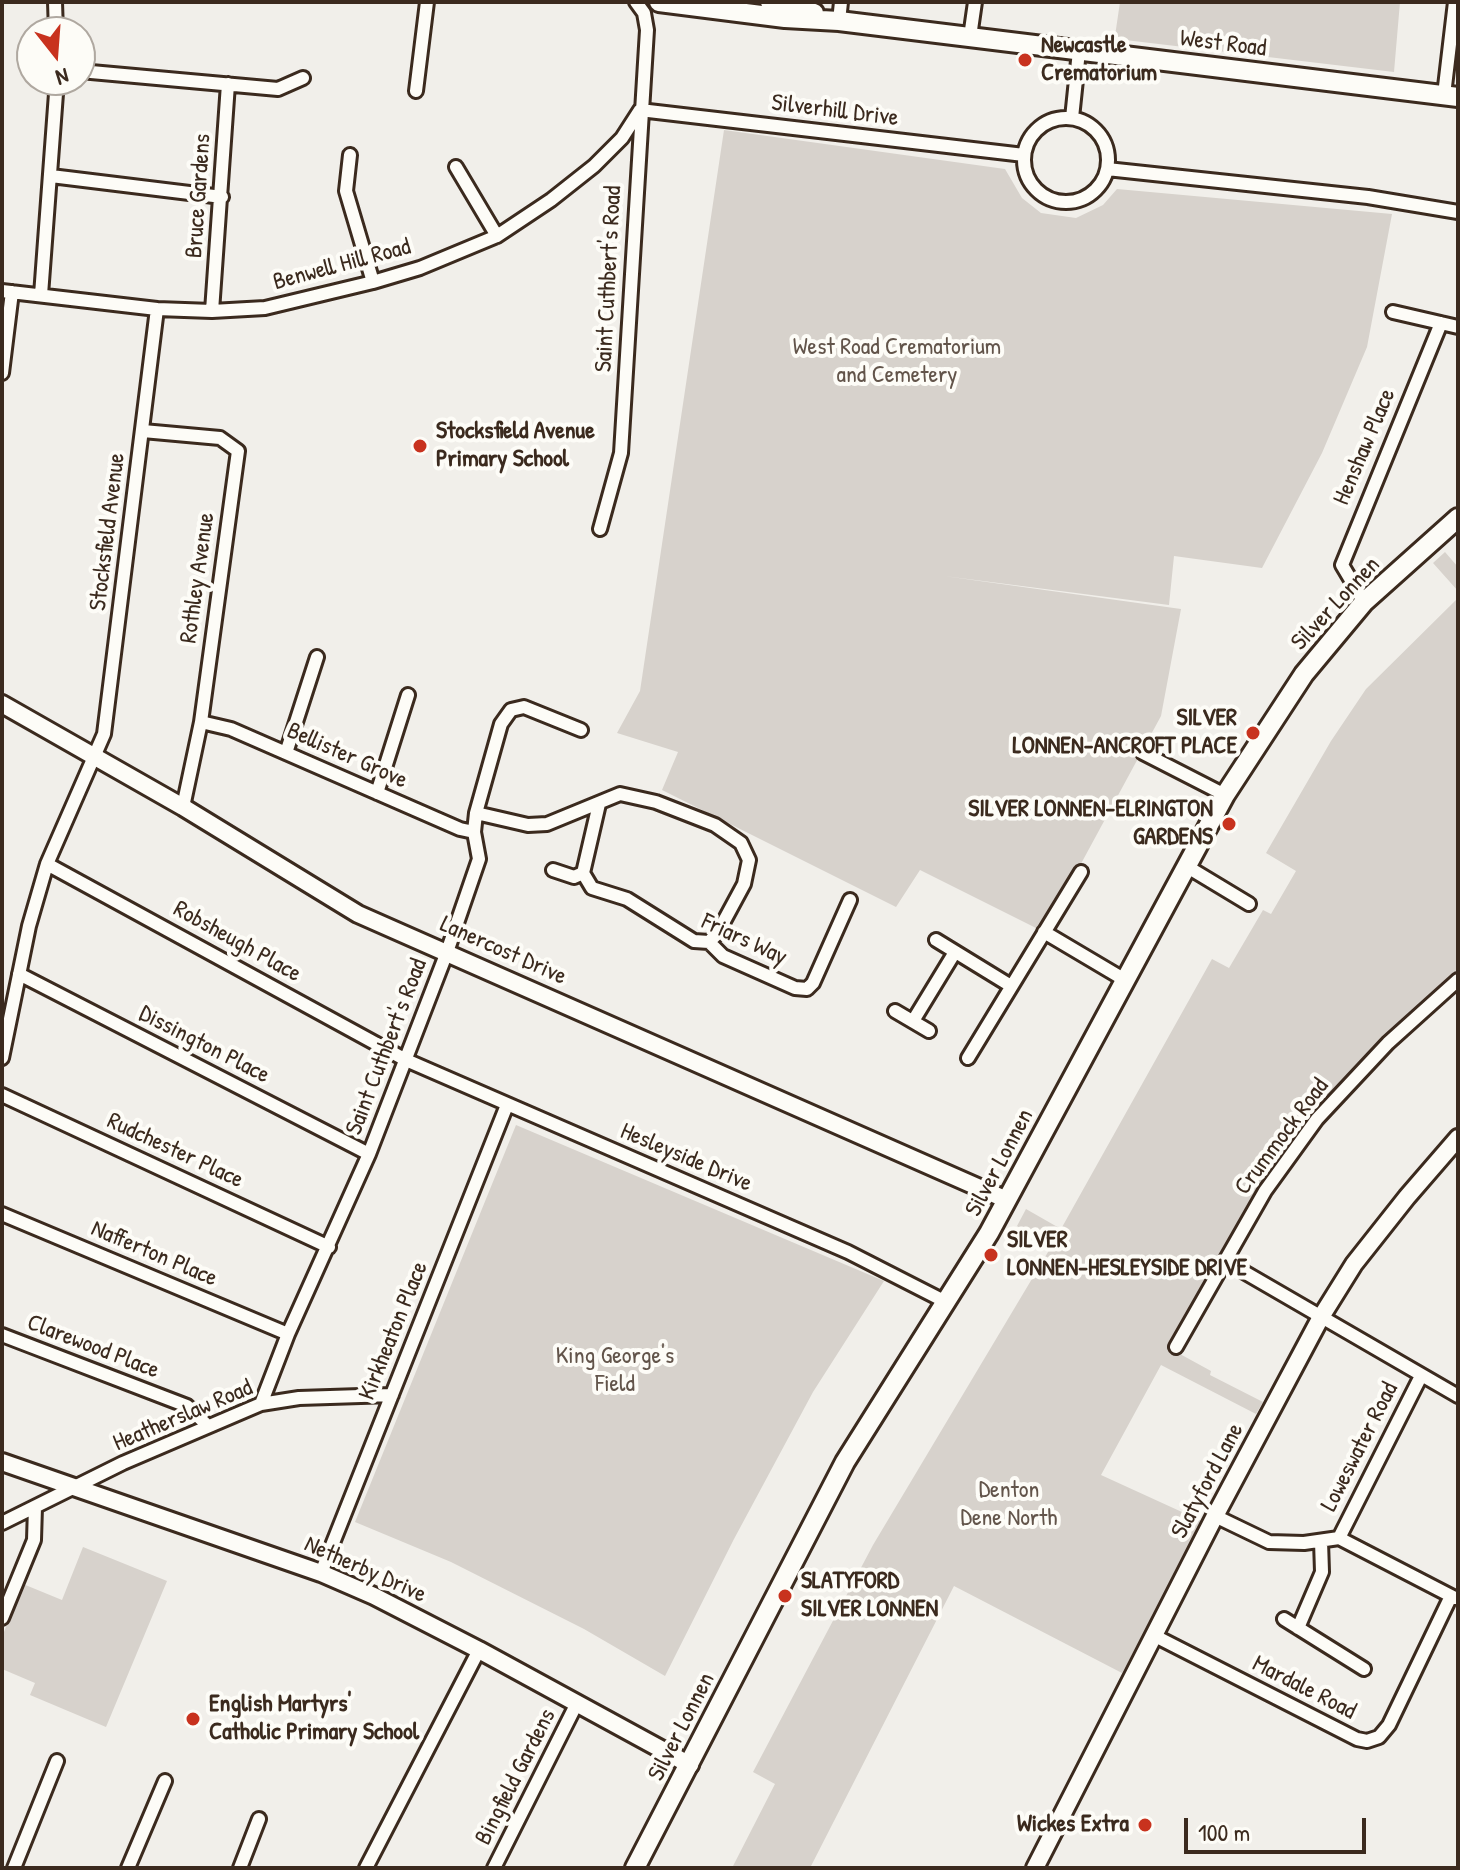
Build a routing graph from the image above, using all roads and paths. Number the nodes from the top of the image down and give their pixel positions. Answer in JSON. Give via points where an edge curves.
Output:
{"nodes":[{"id":1,"x":427,"y":2,"type":"edge"},
{"id":2,"x":636,"y":2,"type":"edge"},
{"id":3,"x":770,"y":2,"type":"edge"},
{"id":4,"x":975,"y":2,"type":"edge"},
{"id":5,"x":1455,"y":2,"type":"edge"},
{"id":6,"x":666,"y":3,"type":"edge"},
{"id":7,"x":840,"y":11,"type":"edge"},
{"id":8,"x":647,"y":30,"type":"junction"},
{"id":9,"x":970,"y":37,"type":"junction"},
{"id":10,"x":1079,"y":51,"type":"junction"},
{"id":11,"x":96,"y":72,"type":"edge"},
{"id":12,"x":303,"y":78,"type":"dead end"},
{"id":13,"x":228,"y":84,"type":"junction"},
{"id":14,"x":416,"y":91,"type":"dead end"},
{"id":15,"x":56,"y":96,"type":"edge"},
{"id":16,"x":1451,"y":96,"type":"edge"},
{"id":17,"x":640,"y":110,"type":"junction"},
{"id":18,"x":1072,"y":118,"type":"junction"},
{"id":19,"x":350,"y":155,"type":"dead end"},
{"id":20,"x":1024,"y":155,"type":"junction"},
{"id":21,"x":456,"y":167,"type":"dead end"},
{"id":22,"x":1107,"y":169,"type":"junction"},
{"id":23,"x":51,"y":176,"type":"junction"},
{"id":24,"x":222,"y":197,"type":"junction"},
{"id":25,"x":1458,"y":212,"type":"edge"},
{"id":26,"x":497,"y":236,"type":"junction"},
{"id":27,"x":373,"y":282,"type":"junction"},
{"id":28,"x":7,"y":291,"type":"edge"},
{"id":29,"x":41,"y":295,"type":"junction"},
{"id":30,"x":157,"y":309,"type":"junction"},
{"id":31,"x":212,"y":311,"type":"junction"},
{"id":32,"x":1393,"y":312,"type":"dead end"},
{"id":33,"x":1441,"y":323,"type":"junction"},
{"id":34,"x":1458,"y":327,"type":"edge"},
{"id":35,"x":2,"y":373,"type":"edge"},
{"id":36,"x":143,"y":431,"type":"junction"},
{"id":37,"x":1458,"y":518,"type":"edge"},
{"id":38,"x":600,"y":529,"type":"dead end"},
{"id":39,"x":1364,"y":602,"type":"junction"},
{"id":40,"x":317,"y":657,"type":"dead end"},
{"id":41,"x":408,"y":695,"type":"dead end"},
{"id":42,"x":2,"y":704,"type":"edge"},
{"id":43,"x":201,"y":722,"type":"junction"},
{"id":44,"x":581,"y":730,"type":"dead end"},
{"id":45,"x":286,"y":753,"type":"junction"},
{"id":46,"x":1143,"y":753,"type":"dead end"},
{"id":47,"x":95,"y":758,"type":"junction"},
{"id":48,"x":377,"y":793,"type":"junction"},
{"id":49,"x":1225,"y":795,"type":"junction"},
{"id":50,"x":599,"y":804,"type":"junction"},
{"id":51,"x":183,"y":807,"type":"junction"},
{"id":52,"x":476,"y":813,"type":"junction"},
{"id":53,"x":474,"y":832,"type":"junction"},
{"id":54,"x":47,"y":864,"type":"junction"},
{"id":55,"x":1186,"y":866,"type":"junction"},
{"id":56,"x":553,"y":870,"type":"dead end"},
{"id":57,"x":1081,"y":872,"type":"dead end"},
{"id":58,"x":583,"y":873,"type":"junction"},
{"id":59,"x":850,"y":900,"type":"dead end"},
{"id":60,"x":1249,"y":904,"type":"dead end"},
{"id":61,"x":1044,"y":932,"type":"junction"},
{"id":62,"x":936,"y":940,"type":"dead end"},
{"id":63,"x":709,"y":942,"type":"junction"},
{"id":64,"x":447,"y":952,"type":"junction"},
{"id":65,"x":955,"y":952,"type":"junction"},
{"id":66,"x":19,"y":974,"type":"junction"},
{"id":67,"x":1125,"y":980,"type":"junction"},
{"id":68,"x":1458,"y":980,"type":"edge"},
{"id":69,"x":1011,"y":986,"type":"junction"},
{"id":70,"x":895,"y":1011,"type":"dead end"},
{"id":71,"x":913,"y":1021,"type":"junction"},
{"id":72,"x":929,"y":1031,"type":"dead end"},
{"id":73,"x":2,"y":1058,"type":"edge"},
{"id":74,"x":968,"y":1058,"type":"dead end"},
{"id":75,"x":406,"y":1060,"type":"junction"},
{"id":76,"x":2,"y":1095,"type":"edge"},
{"id":77,"x":507,"y":1105,"type":"junction"},
{"id":78,"x":1458,"y":1138,"type":"edge"},
{"id":79,"x":369,"y":1154,"type":"junction"},
{"id":80,"x":1007,"y":1200,"type":"junction"},
{"id":81,"x":2,"y":1214,"type":"edge"},
{"id":82,"x":329,"y":1247,"type":"junction"},
{"id":83,"x":1225,"y":1261,"type":"junction"},
{"id":84,"x":946,"y":1302,"type":"junction"},
{"id":85,"x":1321,"y":1317,"type":"junction"},
{"id":86,"x":288,"y":1334,"type":"junction"},
{"id":87,"x":2,"y":1335,"type":"edge"},
{"id":88,"x":1176,"y":1347,"type":"dead end"},
{"id":89,"x":1421,"y":1376,"type":"junction"},
{"id":90,"x":392,"y":1395,"type":"junction"},
{"id":91,"x":1458,"y":1396,"type":"edge"},
{"id":92,"x":261,"y":1404,"type":"junction"},
{"id":93,"x":208,"y":1426,"type":"junction"},
{"id":94,"x":2,"y":1462,"type":"edge"},
{"id":95,"x":74,"y":1487,"type":"junction"},
{"id":96,"x":35,"y":1507,"type":"junction"},
{"id":97,"x":1215,"y":1516,"type":"junction"},
{"id":98,"x":2,"y":1523,"type":"edge"},
{"id":99,"x":1339,"y":1538,"type":"junction"},
{"id":100,"x":1321,"y":1541,"type":"junction"},
{"id":101,"x":321,"y":1573,"type":"junction"},
{"id":102,"x":1455,"y":1597,"type":"edge"},
{"id":103,"x":2,"y":1618,"type":"edge"},
{"id":104,"x":1284,"y":1619,"type":"dead end"},
{"id":105,"x":1298,"y":1628,"type":"junction"},
{"id":106,"x":1155,"y":1636,"type":"junction"},
{"id":107,"x":479,"y":1650,"type":"junction"},
{"id":108,"x":1364,"y":1669,"type":"dead end"},
{"id":109,"x":576,"y":1705,"type":"junction"},
{"id":110,"x":57,"y":1761,"type":"dead end"},
{"id":111,"x":690,"y":1765,"type":"junction"},
{"id":112,"x":165,"y":1781,"type":"dead end"},
{"id":113,"x":259,"y":1819,"type":"dead end"},
{"id":114,"x":14,"y":1868,"type":"edge"},
{"id":115,"x":128,"y":1868,"type":"edge"},
{"id":116,"x":240,"y":1868,"type":"edge"},
{"id":117,"x":366,"y":1868,"type":"edge"},
{"id":118,"x":494,"y":1868,"type":"edge"},
{"id":119,"x":635,"y":1868,"type":"edge"},
{"id":120,"x":1035,"y":1868,"type":"edge"}],
"edges":[{"from":1,"to":14,"type":"street"},
{"from":2,"to":8,"type":"street","name":"Saint Cuthbert's Road"},
{"from":3,"to":7,"type":"main road","name":"West Road"},
{"from":4,"to":9,"type":"street"},
{"from":5,"to":16,"type":"street"},
{"from":6,"to":7,"type":"main road","name":"West Road","via":[[785,18]]},
{"from":6,"to":8,"type":"street"},
{"from":7,"to":9,"type":"main road","name":"West Road"},
{"from":8,"to":17,"type":"street","name":"Saint Cuthbert's Road"},
{"from":9,"to":10,"type":"main road","name":"West Road"},
{"from":10,"to":16,"type":"main road","name":"West Road"},
{"from":10,"to":18,"type":"street"},
{"from":11,"to":13,"type":"street"},
{"from":12,"to":13,"type":"street","via":[[278,89]]},
{"from":13,"to":24,"type":"street","name":"Bruce Gardens"},
{"from":15,"to":23,"type":"street"},
{"from":17,"to":20,"type":"street","name":"Silverhill Drive"},
{"from":17,"to":26,"type":"street","name":"Benwell Hill Road","via":[[594,166]]},
{"from":17,"to":38,"type":"street","name":"Saint Cuthbert's Road","via":[[621,453]]},
{"from":18,"to":20,"type":"street","via":[[1035,131]]},
{"from":18,"to":22,"type":"street","via":[[1085,122],[1104,142]]},
{"from":19,"to":27,"type":"street","via":[[346,191]]},
{"from":20,"to":22,"type":"street","via":[[1037,190],[1060,201],[1095,191]]},
{"from":21,"to":26,"type":"street"},
{"from":22,"to":25,"type":"street"},
{"from":23,"to":24,"type":"street"},
{"from":23,"to":29,"type":"street"},
{"from":24,"to":31,"type":"street","name":"Bruce Gardens"},
{"from":26,"to":27,"type":"street","name":"Benwell Hill Road"},
{"from":27,"to":31,"type":"street","name":"Benwell Hill Road","via":[[265,308]]},
{"from":28,"to":29,"type":"street","name":"Benwell Hill Road"},
{"from":28,"to":35,"type":"street"},
{"from":29,"to":30,"type":"street","name":"Benwell Hill Road"},
{"from":30,"to":31,"type":"street","name":"Benwell Hill Road"},
{"from":30,"to":36,"type":"street","name":"Stocksfield Avenue"},
{"from":32,"to":33,"type":"street"},
{"from":33,"to":34,"type":"street"},
{"from":33,"to":39,"type":"street","name":"Henshaw Place","via":[[1342,565]]},
{"from":36,"to":43,"type":"street","name":"Rothley Avenue","via":[[220,438],[238,451]]},
{"from":36,"to":47,"type":"street","name":"Stocksfield Avenue","via":[[104,734]]},
{"from":37,"to":39,"type":"main road","name":"Silver Lonnen"},
{"from":39,"to":49,"type":"main road","name":"Silver Lonnen","via":[[1304,674]]},
{"from":40,"to":45,"type":"street"},
{"from":41,"to":48,"type":"street"},
{"from":42,"to":47,"type":"street","name":"Lanercost Drive"},
{"from":43,"to":45,"type":"street","name":"Bellister Grove"},
{"from":43,"to":51,"type":"street","name":"Rothley Avenue"},
{"from":44,"to":52,"type":"street","name":"Saint Cuthbert's Road","via":[[524,707],[511,710],[501,724]]},
{"from":45,"to":48,"type":"street","name":"Bellister Grove"},
{"from":46,"to":49,"type":"street"},
{"from":47,"to":51,"type":"street","name":"Lanercost Drive"},
{"from":47,"to":54,"type":"street","name":"Stocksfield Avenue"},
{"from":48,"to":53,"type":"street","name":"Bellister Grove"},
{"from":49,"to":55,"type":"main road","name":"Silver Lonnen"},
{"from":50,"to":52,"type":"street","via":[[547,824]]},
{"from":50,"to":58,"type":"street"},
{"from":50,"to":63,"type":"street","via":[[620,794],[656,802],[691,813],[741,843],[749,860],[744,884]]},
{"from":51,"to":64,"type":"street","name":"Lanercost Drive","via":[[358,914]]},
{"from":52,"to":53,"type":"street","name":"Saint Cuthbert's Road"},
{"from":53,"to":64,"type":"street","name":"Saint Cuthbert's Road","via":[[479,859]]},
{"from":54,"to":66,"type":"street","name":"Stocksfield Avenue"},
{"from":54,"to":75,"type":"street","name":"Robsheugh Place"},
{"from":55,"to":60,"type":"street"},
{"from":55,"to":67,"type":"main road","name":"Silver Lonnen"},
{"from":56,"to":58,"type":"street","name":"Friars Way","via":[[574,877]]},
{"from":57,"to":61,"type":"street"},
{"from":58,"to":63,"type":"street","name":"Friars Way","via":[[592,888],[627,899],[694,941]]},
{"from":59,"to":63,"type":"street","name":"Friars Way","via":[[807,989],[723,956]]},
{"from":61,"to":67,"type":"street"},
{"from":61,"to":69,"type":"street"},
{"from":62,"to":65,"type":"street"},
{"from":64,"to":75,"type":"street","name":"Saint Cuthbert's Road"},
{"from":64,"to":80,"type":"street","name":"Lanercost Drive"},
{"from":65,"to":69,"type":"street"},
{"from":65,"to":71,"type":"street"},
{"from":66,"to":73,"type":"street","name":"Stocksfield Avenue"},
{"from":66,"to":79,"type":"street","name":"Dissington Place"},
{"from":67,"to":80,"type":"main road","name":"Silver Lonnen"},
{"from":68,"to":83,"type":"street","name":"Crummock Road","via":[[1388,1043],[1317,1119],[1265,1191]]},
{"from":69,"to":74,"type":"street"},
{"from":70,"to":71,"type":"street"},
{"from":71,"to":72,"type":"street"},
{"from":75,"to":77,"type":"street","name":"Hesleyside Drive"},
{"from":75,"to":79,"type":"street","name":"Saint Cuthbert's Road"},
{"from":76,"to":82,"type":"street","name":"Rudchester Place"},
{"from":77,"to":84,"type":"street","name":"Hesleyside Drive","via":[[848,1252]]},
{"from":77,"to":90,"type":"street","name":"Kirkheaton Place"},
{"from":78,"to":85,"type":"street","name":"Slatyford Lane","via":[[1354,1264]]},
{"from":79,"to":82,"type":"street","name":"Saint Cuthbert's Road"},
{"from":80,"to":84,"type":"main road","name":"Silver Lonnen"},
{"from":81,"to":86,"type":"street","name":"Nafferton Place"},
{"from":82,"to":86,"type":"street","name":"Saint Cuthbert's Road"},
{"from":83,"to":85,"type":"street"},
{"from":83,"to":88,"type":"street","name":"Crummock Road"},
{"from":84,"to":111,"type":"main road","name":"Silver Lonnen","via":[[845,1462]]},
{"from":85,"to":89,"type":"street"},
{"from":85,"to":97,"type":"street","name":"Slatyford Lane"},
{"from":86,"to":92,"type":"street","name":"Saint Cuthbert's Road"},
{"from":87,"to":93,"type":"street","name":"Clarewood Place","via":[[187,1406]]},
{"from":89,"to":91,"type":"street"},
{"from":89,"to":99,"type":"street","name":"Loweswater Road"},
{"from":90,"to":92,"type":"street","name":"Heatherslaw Road"},
{"from":90,"to":101,"type":"street","name":"Kirkheaton Place"},
{"from":92,"to":93,"type":"street","name":"Heatherslaw Road"},
{"from":93,"to":95,"type":"street","name":"Heatherslaw Road"},
{"from":94,"to":95,"type":"street","name":"Netherby Drive"},
{"from":95,"to":96,"type":"street","name":"Heatherslaw Road"},
{"from":95,"to":101,"type":"street","name":"Netherby Drive"},
{"from":96,"to":98,"type":"street","name":"Heatherslaw Road"},
{"from":96,"to":103,"type":"street","via":[[34,1540]]},
{"from":97,"to":100,"type":"street","via":[[1269,1542]]},
{"from":97,"to":106,"type":"street","name":"Slatyford Lane"},
{"from":99,"to":100,"type":"street"},
{"from":99,"to":102,"type":"street"},
{"from":100,"to":105,"type":"street","via":[[1322,1572]]},
{"from":101,"to":107,"type":"street","name":"Netherby Drive"},
{"from":102,"to":106,"type":"street","name":"Mardale Road","via":[[1389,1725],[1367,1741]]},
{"from":104,"to":105,"type":"street"},
{"from":105,"to":108,"type":"street"},
{"from":106,"to":120,"type":"street","name":"Slatyford Lane"},
{"from":107,"to":109,"type":"street","name":"Netherby Drive"},
{"from":107,"to":117,"type":"street"},
{"from":109,"to":111,"type":"street","name":"Netherby Drive"},
{"from":109,"to":118,"type":"street","name":"Bingfield Gardens"},
{"from":110,"to":114,"type":"street"},
{"from":111,"to":119,"type":"main road","name":"Silver Lonnen"},
{"from":112,"to":115,"type":"street"},
{"from":113,"to":116,"type":"street"}]}
